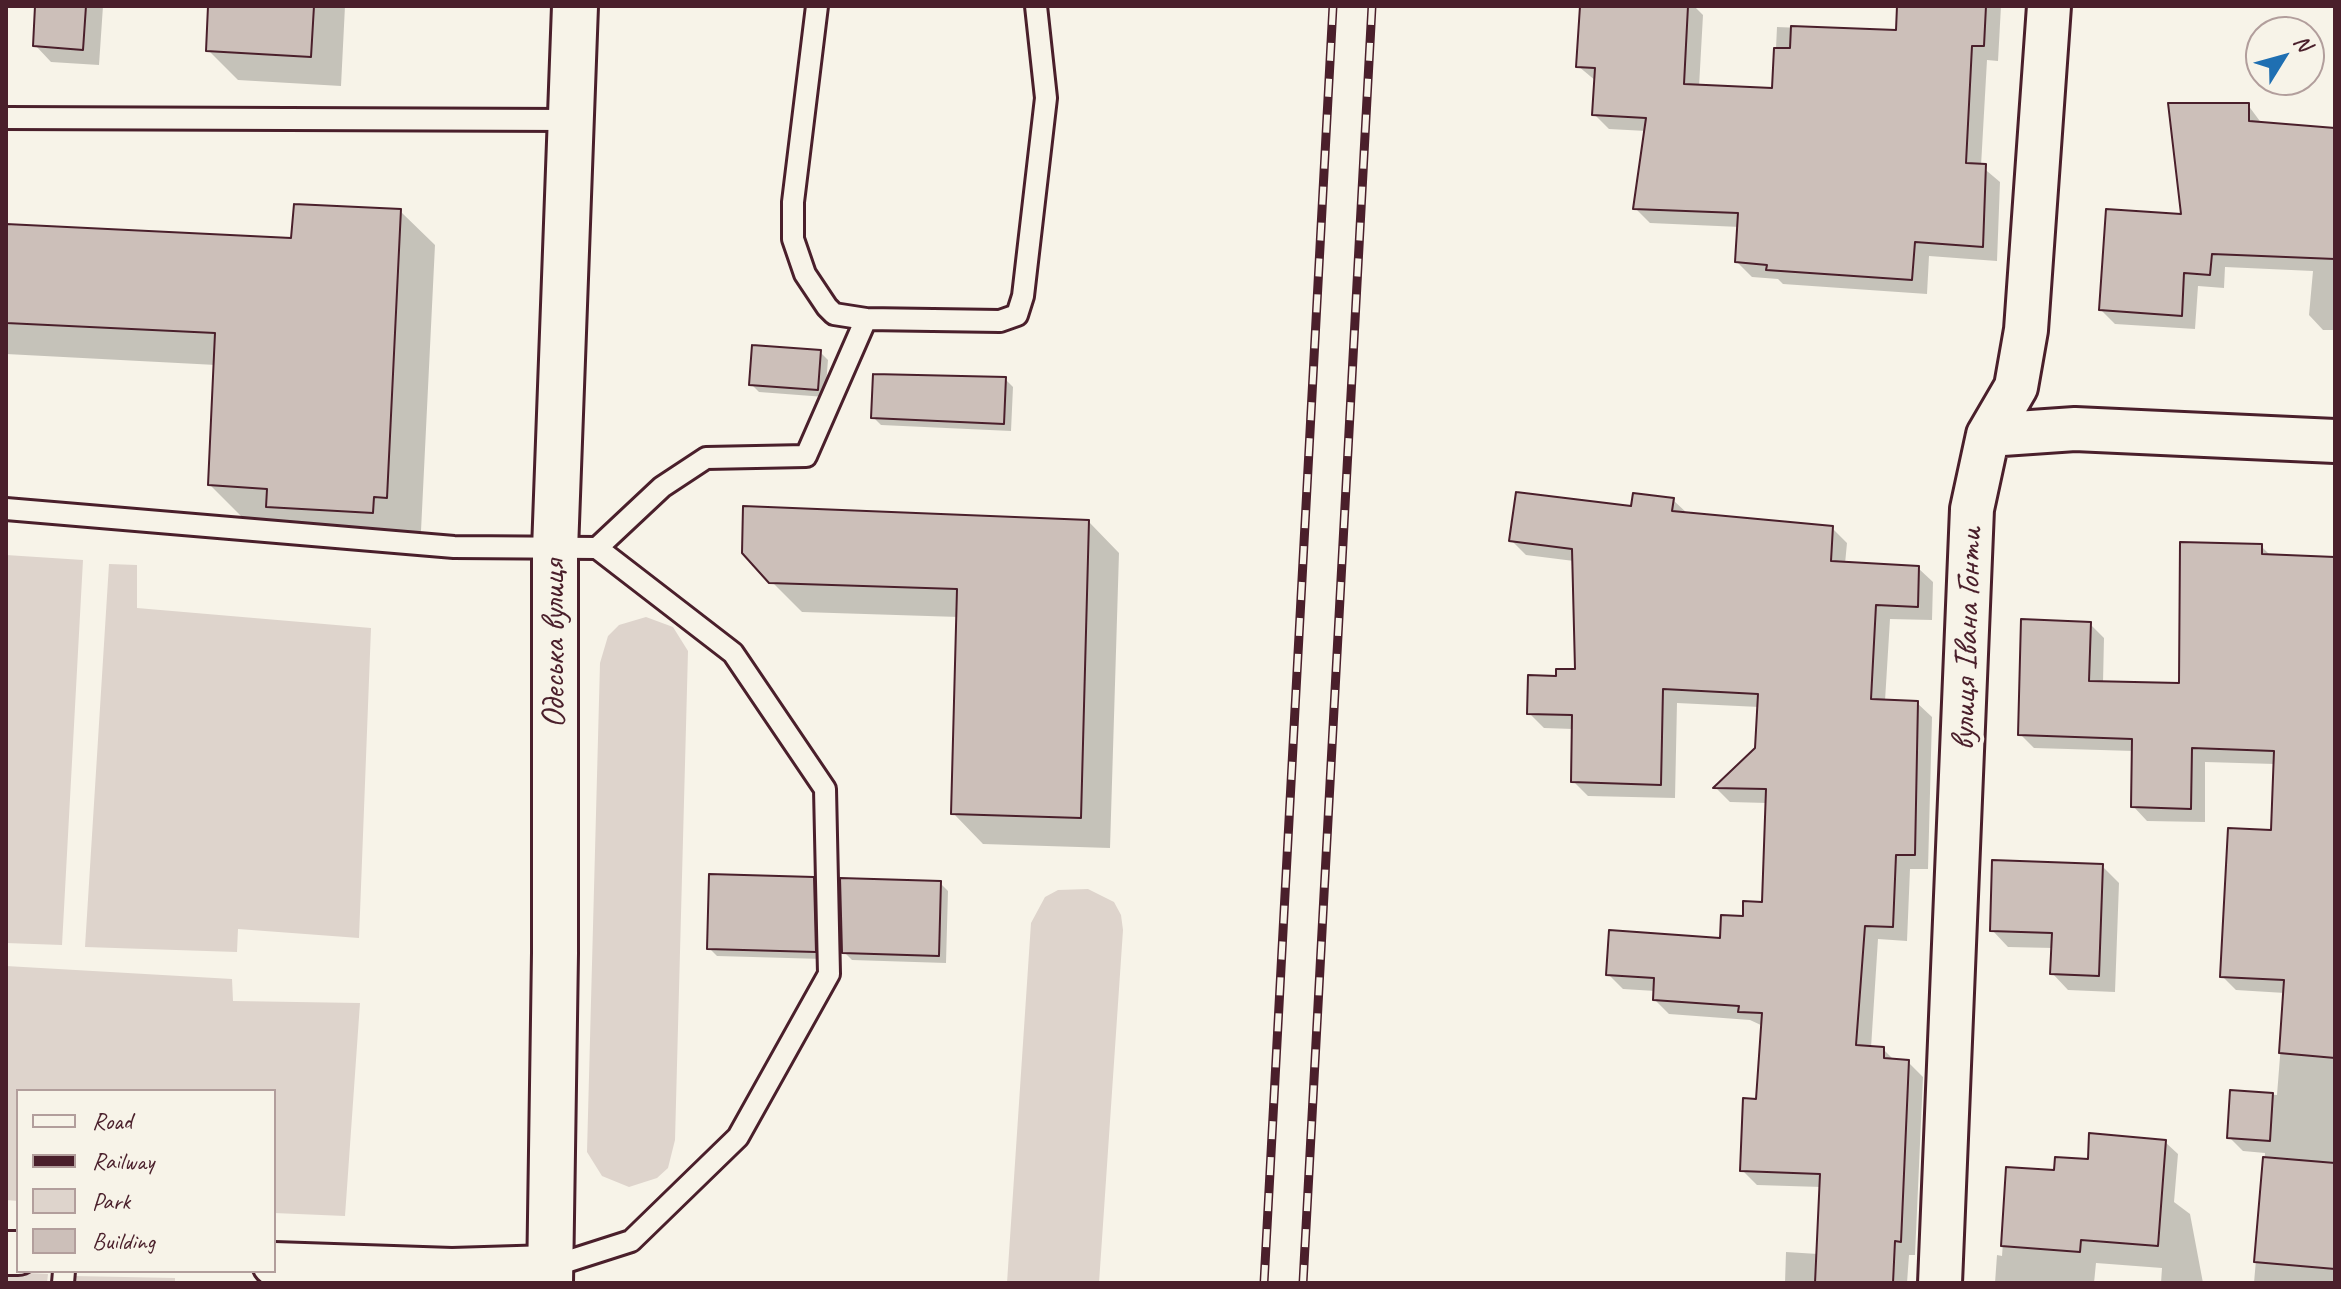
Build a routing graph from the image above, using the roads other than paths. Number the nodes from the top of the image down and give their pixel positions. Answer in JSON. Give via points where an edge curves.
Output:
{"nodes":[{"id":1,"x":575,"y":6,"type":"edge"},
{"id":2,"x":817,"y":6,"type":"edge"},
{"id":3,"x":1036,"y":6,"type":"edge"},
{"id":4,"x":2049,"y":6,"type":"edge"},
{"id":5,"x":6,"y":118,"type":"edge"},
{"id":6,"x":569,"y":120,"type":"junction"},
{"id":7,"x":866,"y":319,"type":"junction"},
{"id":8,"x":1988,"y":435,"type":"junction"},
{"id":9,"x":2335,"y":441,"type":"edge"},
{"id":10,"x":6,"y":509,"type":"edge"},
{"id":11,"x":576,"y":549,"type":"junction"},
{"id":12,"x":276,"y":1264,"type":"edge"},
{"id":13,"x":550,"y":1275,"type":"edge"},
{"id":14,"x":1940,"y":1283,"type":"edge"}],
"edges":[{"from":1,"to":6,"type":"main road","name":"Одеська вулиця"},
{"from":2,"to":7,"type":"lane","via":[[793,239],[805,274],[827,307],[834,314]]},
{"from":3,"to":7,"type":"lane","via":[[1046,98],[1017,315],[1000,321]]},
{"from":4,"to":8,"type":"street","name":"вулиця Івана Гонти","via":[[2026,330],[2016,387]]},
{"from":5,"to":6,"type":"lane"},
{"from":6,"to":11,"type":"main road","name":"Одеська вулиця"},
{"from":7,"to":11,"type":"lane","via":[[806,456],[706,458]]},
{"from":8,"to":9,"type":"street","via":[[2086,430]]},
{"from":8,"to":14,"type":"street","name":"вулиця Івана Гонти","via":[[1972,509]]},
{"from":10,"to":11,"type":"lane","via":[[440,546]]},
{"from":11,"to":13,"type":"main road","name":"Одеська вулиця","via":[[555,953]]},
{"from":11,"to":13,"type":"lane","via":[[733,653],[825,789],[829,974],[738,1137],[631,1241]]},
{"from":12,"to":13,"type":"street"}]}
